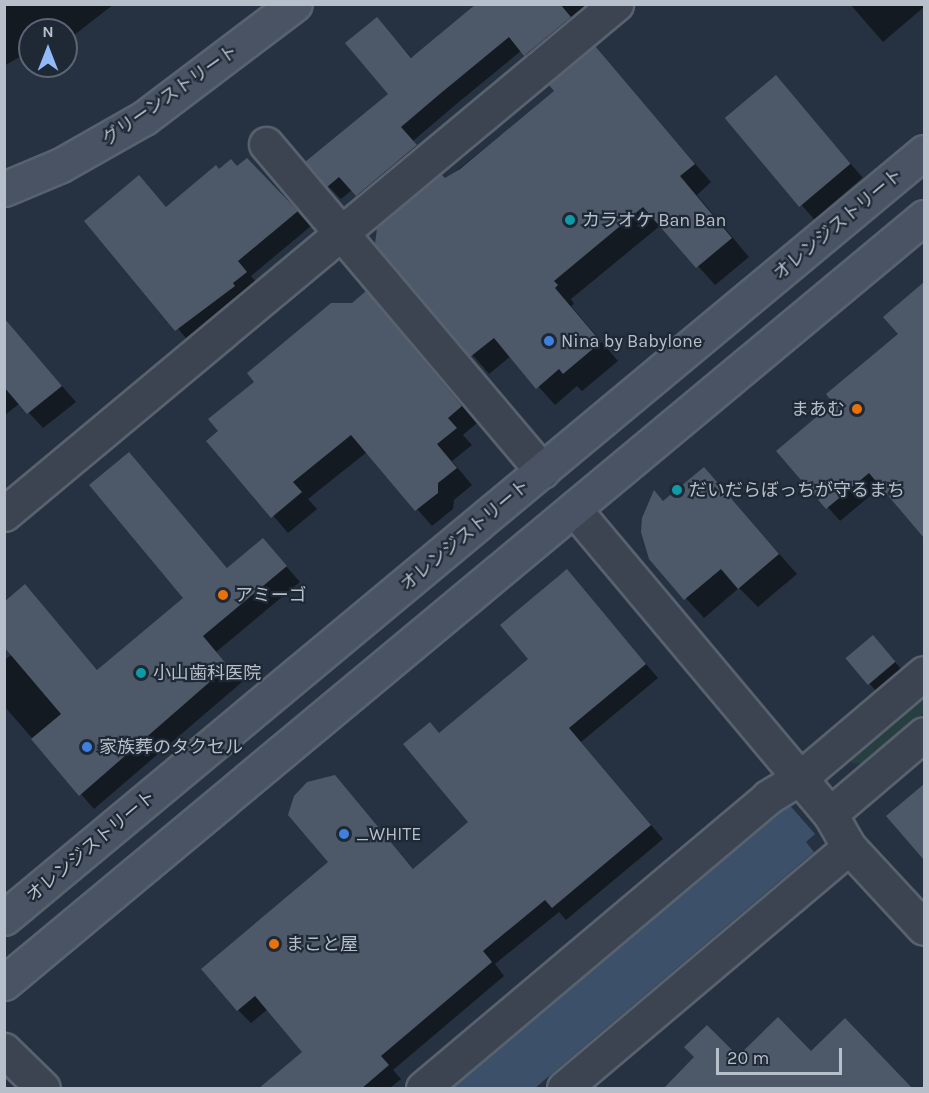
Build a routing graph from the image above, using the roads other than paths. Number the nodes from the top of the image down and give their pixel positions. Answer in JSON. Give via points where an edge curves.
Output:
{"nodes":[{"id":1,"x":295,"y":4,"type":"edge"},
{"id":2,"x":616,"y":4,"type":"edge"},
{"id":3,"x":266,"y":144,"type":"dead end"},
{"id":4,"x":924,"y":152,"type":"edge"},
{"id":5,"x":4,"y":189,"type":"edge"},
{"id":6,"x":924,"y":217,"type":"edge"},
{"id":7,"x":342,"y":234,"type":"junction"},
{"id":8,"x":542,"y":471,"type":"junction"},
{"id":9,"x":574,"y":509,"type":"junction"},
{"id":10,"x":4,"y":514,"type":"edge"},
{"id":11,"x":924,"y":673,"type":"edge"},
{"id":12,"x":924,"y":734,"type":"edge"},
{"id":13,"x":800,"y":778,"type":"junction"},
{"id":14,"x":830,"y":814,"type":"junction"},
{"id":15,"x":849,"y":848,"type":"junction"},
{"id":16,"x":4,"y":918,"type":"edge"},
{"id":17,"x":924,"y":928,"type":"edge"},
{"id":18,"x":4,"y":983,"type":"edge"},
{"id":19,"x":4,"y":1050,"type":"edge"},
{"id":20,"x":43,"y":1089,"type":"edge"},
{"id":21,"x":423,"y":1089,"type":"edge"},
{"id":22,"x":564,"y":1089,"type":"edge"}],
"edges":[{"from":1,"to":5,"type":"street","name":"グリーンストリート","via":[[144,118],[61,165]]},
{"from":2,"to":7,"type":"street"},
{"from":3,"to":7,"type":"street"},
{"from":4,"to":8,"type":"street","name":"オレンジストリート"},
{"from":6,"to":9,"type":"street"},
{"from":7,"to":8,"type":"street"},
{"from":7,"to":10,"type":"street"},
{"from":8,"to":16,"type":"street","name":"オレンジストリート"},
{"from":9,"to":13,"type":"street"},
{"from":9,"to":18,"type":"street"},
{"from":11,"to":13,"type":"street"},
{"from":12,"to":14,"type":"street"},
{"from":13,"to":14,"type":"street"},
{"from":13,"to":21,"type":"street","via":[[768,797]]},
{"from":14,"to":15,"type":"street"},
{"from":15,"to":17,"type":"street"},
{"from":15,"to":22,"type":"street"},
{"from":19,"to":20,"type":"street"}]}
